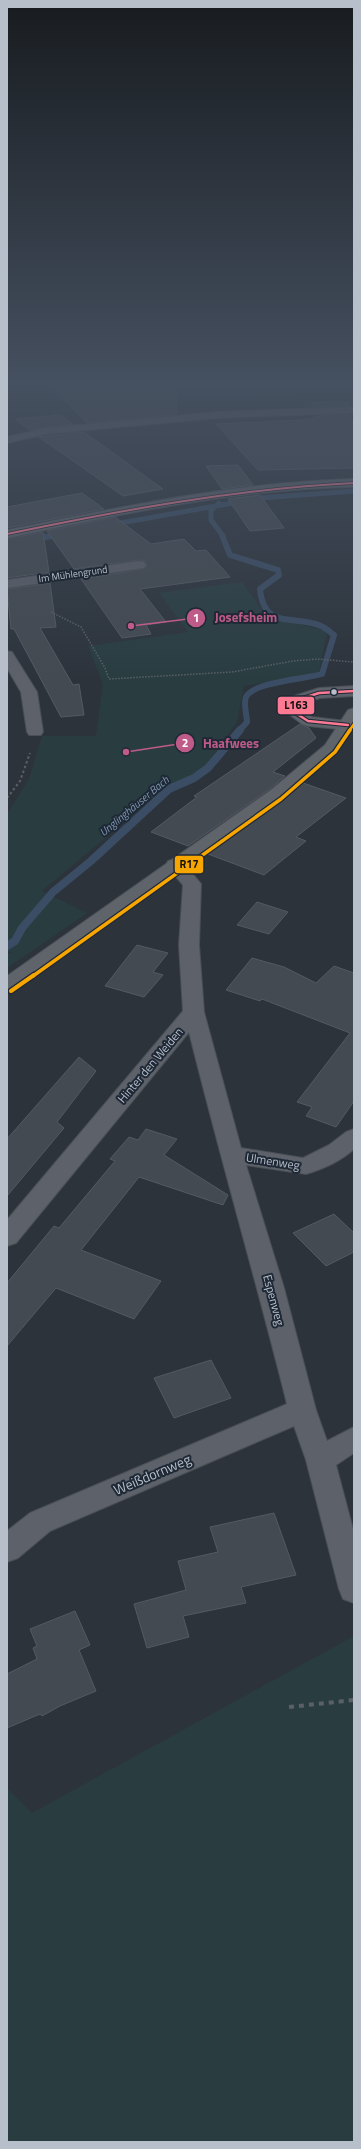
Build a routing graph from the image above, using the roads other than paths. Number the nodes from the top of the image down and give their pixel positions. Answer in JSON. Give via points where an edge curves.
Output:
{"nodes":[{"id":1,"x":354,"y":483,"type":"edge"},
{"id":2,"x":7,"y":534,"type":"edge"},
{"id":3,"x":139,"y":565,"type":"dead end"},
{"id":4,"x":7,"y":584,"type":"edge"},
{"id":5,"x":7,"y":655,"type":"edge"},
{"id":6,"x":354,"y":691,"type":"edge"},
{"id":7,"x":351,"y":719,"type":"edge"},
{"id":8,"x":35,"y":732,"type":"road end"},
{"id":9,"x":175,"y":865,"type":"junction"},
{"id":10,"x":7,"y":986,"type":"edge"},
{"id":11,"x":194,"y":1012,"type":"junction"},
{"id":12,"x":354,"y":1137,"type":"edge"},
{"id":13,"x":231,"y":1155,"type":"junction"},
{"id":14,"x":7,"y":1237,"type":"edge"},
{"id":15,"x":302,"y":1410,"type":"junction"},
{"id":16,"x":354,"y":1439,"type":"edge"},
{"id":17,"x":320,"y":1460,"type":"junction"},
{"id":18,"x":7,"y":1549,"type":"edge"},
{"id":19,"x":354,"y":1589,"type":"edge"}],
"edges":[{"from":1,"to":2,"type":"main road","via":[[280,485],[217,492]]},
{"from":3,"to":4,"type":"street","name":"Im Mühlengrund"},
{"from":5,"to":8,"type":"street","via":[[29,692]]},
{"from":6,"to":7,"type":"street","via":[[319,693],[297,700],[294,712],[308,721]]},
{"from":7,"to":9,"type":"main road","via":[[331,748],[277,794]]},
{"from":9,"to":10,"type":"main road"},
{"from":9,"to":11,"type":"street","via":[[192,884],[189,945]]},
{"from":11,"to":13,"type":"street","name":"Espenweg"},
{"from":11,"to":14,"type":"street","name":"Hinter den Weiden"},
{"from":12,"to":13,"type":"street","name":"Ulmenweg","via":[[337,1151],[306,1166]]},
{"from":13,"to":15,"type":"street","name":"Espenweg","via":[[271,1288]]},
{"from":15,"to":17,"type":"street","name":"Espenweg"},
{"from":15,"to":18,"type":"street","name":"Weißdornweg","via":[[40,1522]]},
{"from":16,"to":17,"type":"street"},
{"from":17,"to":19,"type":"street","name":"Espenweg"}]}
